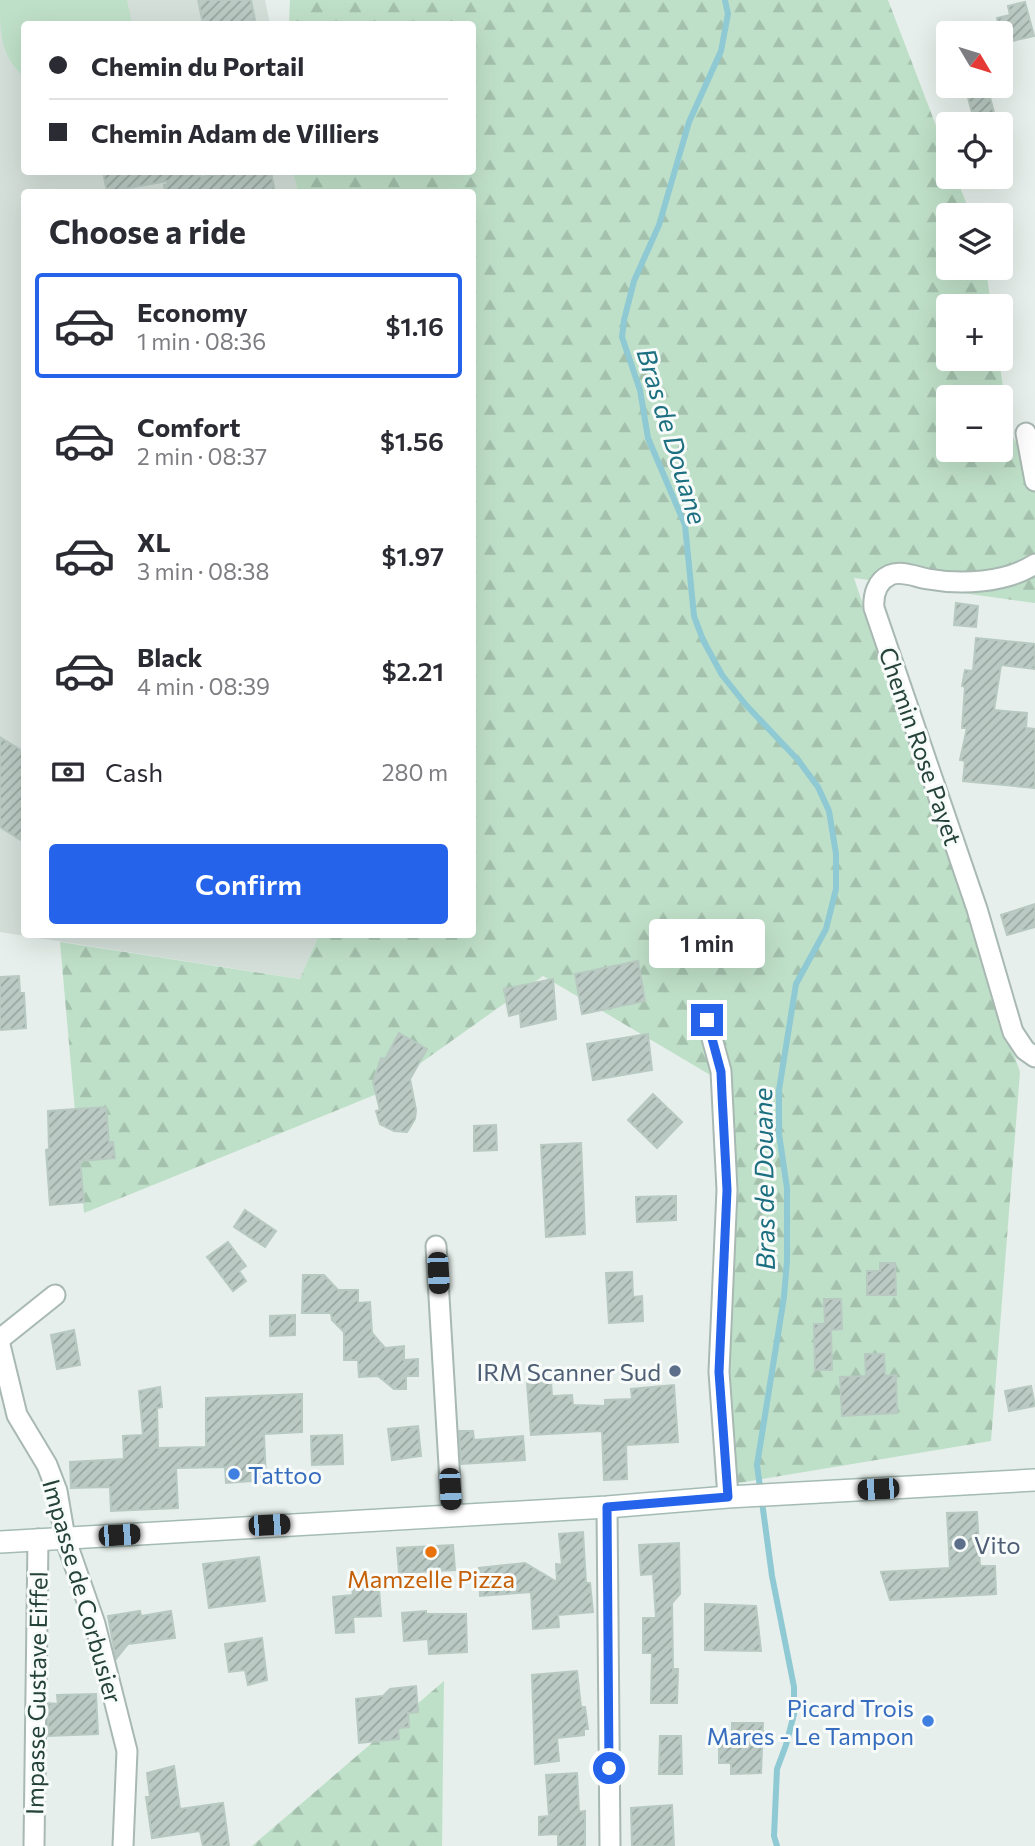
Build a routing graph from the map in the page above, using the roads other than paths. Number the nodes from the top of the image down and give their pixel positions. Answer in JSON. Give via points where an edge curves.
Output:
{"nodes":[{"id":1,"x":1026,"y":433,"type":"dead end"},
{"id":2,"x":1035,"y":481,"type":"edge"},
{"id":3,"x":1035,"y":564,"type":"edge"},
{"id":4,"x":707,"y":1020,"type":"dead end"},
{"id":5,"x":1035,"y":1057,"type":"edge"},
{"id":6,"x":436,"y":1246,"type":"dead end"},
{"id":7,"x":55,"y":1295,"type":"dead end"},
{"id":8,"x":0,"y":1339,"type":"edge"},
{"id":9,"x":0,"y":1345,"type":"edge"},
{"id":10,"x":1035,"y":1480,"type":"edge"},
{"id":11,"x":734,"y":1497,"type":"junction"},
{"id":12,"x":607,"y":1507,"type":"junction"},
{"id":13,"x":452,"y":1516,"type":"junction"},
{"id":14,"x":65,"y":1538,"type":"junction"},
{"id":15,"x":37,"y":1539,"type":"junction"},
{"id":16,"x":0,"y":1542,"type":"edge"},
{"id":17,"x":34,"y":1846,"type":"edge"},
{"id":18,"x":122,"y":1846,"type":"edge"},
{"id":19,"x":610,"y":1846,"type":"edge"}],
"edges":[{"from":1,"to":2,"type":"street"},
{"from":3,"to":5,"type":"street","name":"Chemin Rose Payet","via":[[1006,576],[954,582],[890,574],[873,598],[1013,1032]]},
{"from":4,"to":11,"type":"street","via":[[721,1072],[727,1190],[719,1372]]},
{"from":6,"to":13,"type":"street"},
{"from":7,"to":8,"type":"street"},
{"from":9,"to":14,"type":"street","name":"Impasse de Corbusier","via":[[18,1415],[57,1491]]},
{"from":10,"to":11,"type":"main road"},
{"from":11,"to":12,"type":"main road"},
{"from":12,"to":13,"type":"main road"},
{"from":12,"to":19,"type":"street"},
{"from":13,"to":14,"type":"main road"},
{"from":14,"to":15,"type":"main road"},
{"from":14,"to":18,"type":"street","name":"Impasse de Corbusier","via":[[95,1624],[127,1751]]},
{"from":15,"to":16,"type":"main road"},
{"from":15,"to":17,"type":"street","name":"Impasse Gustave Eiffel"}]}
